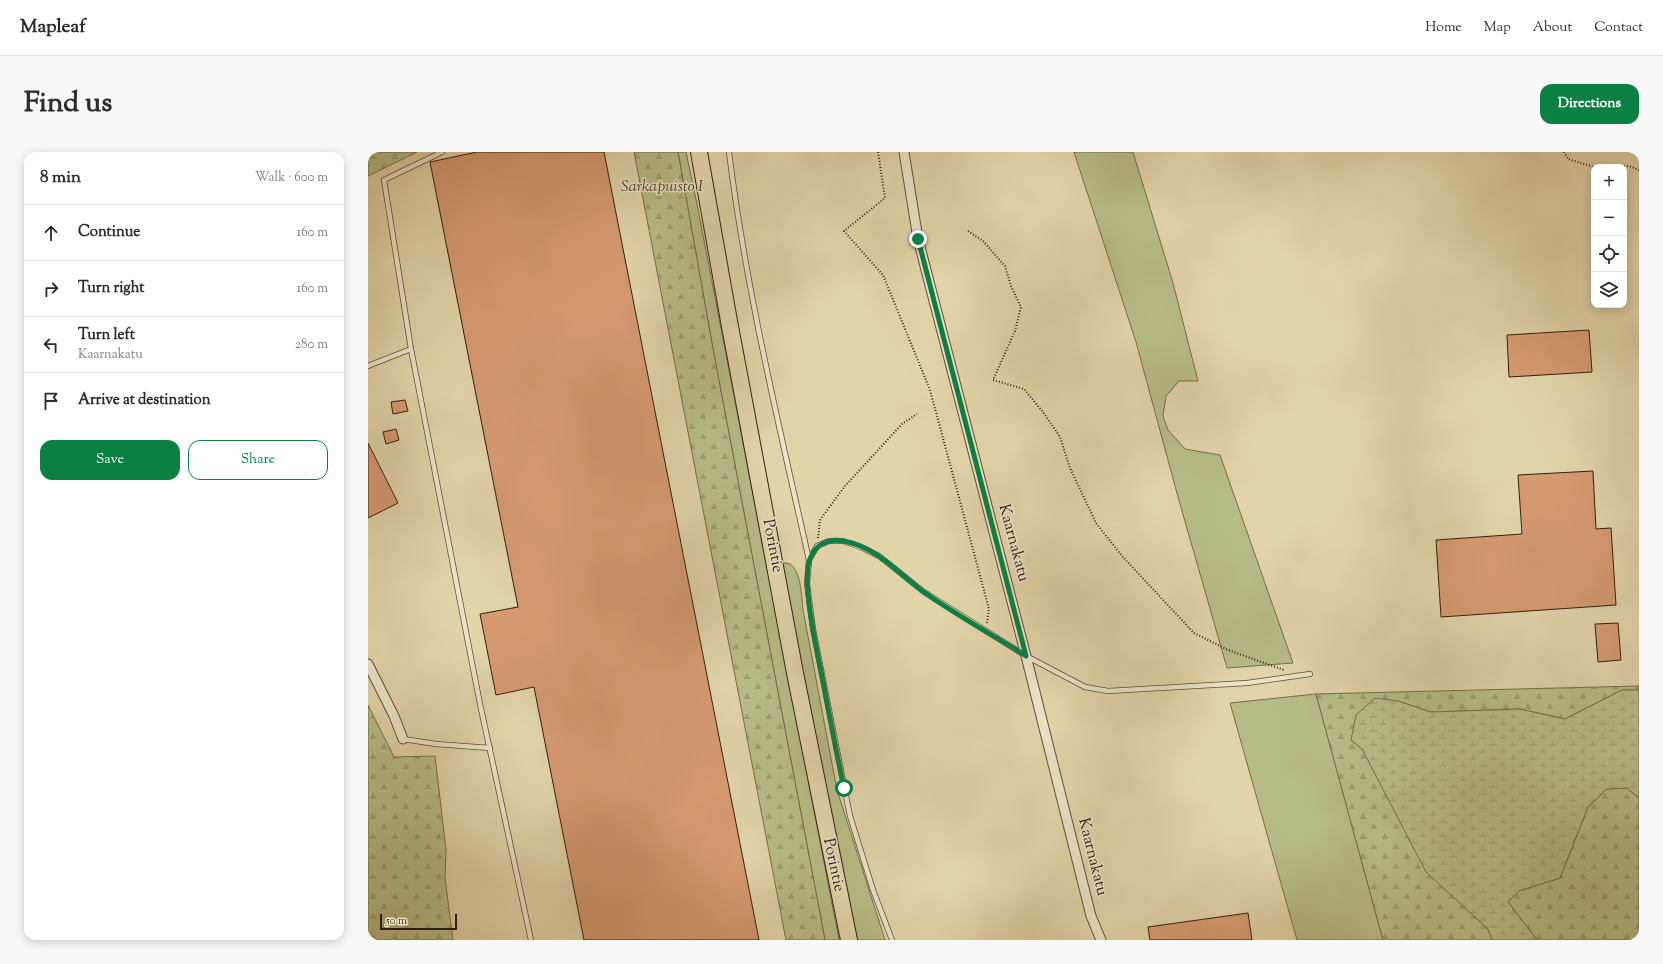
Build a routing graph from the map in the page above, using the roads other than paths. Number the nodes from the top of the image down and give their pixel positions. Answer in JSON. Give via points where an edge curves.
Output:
{"nodes":[{"id":1,"x":442,"y":152,"type":"edge"},
{"id":2,"x":699,"y":152,"type":"edge"},
{"id":3,"x":729,"y":152,"type":"edge"},
{"id":4,"x":904,"y":152,"type":"edge"},
{"id":5,"x":411,"y":349,"type":"junction"},
{"id":6,"x":368,"y":366,"type":"edge"},
{"id":7,"x":809,"y":560,"type":"junction"},
{"id":8,"x":1026,"y":656,"type":"junction"},
{"id":9,"x":368,"y":664,"type":"edge"},
{"id":10,"x":1310,"y":674,"type":"dead end"},
{"id":11,"x":403,"y":739,"type":"joint"},
{"id":12,"x":490,"y":748,"type":"junction"},
{"id":13,"x":532,"y":940,"type":"edge"},
{"id":14,"x":849,"y":940,"type":"edge"},
{"id":15,"x":892,"y":940,"type":"edge"},
{"id":16,"x":1101,"y":940,"type":"edge"}],
"edges":[{"from":1,"to":5,"type":"lane","via":[[384,180]]},
{"from":2,"to":14,"type":"highway","name":"Porintie","via":[[801,704]]},
{"from":3,"to":7,"type":"lane","via":[[736,208],[758,326]]},
{"from":4,"to":8,"type":"street","name":"Kaarnakatu","via":[[918,239]]},
{"from":5,"to":6,"type":"lane"},
{"from":5,"to":12,"type":"lane"},
{"from":7,"to":8,"type":"lane","via":[[817,546],[829,541],[843,541],[861,547],[879,556],[924,592]]},
{"from":7,"to":15,"type":"lane","via":[[807,584],[813,629],[844,788],[873,890]]},
{"from":8,"to":10,"type":"lane","via":[[1085,686],[1108,690],[1247,683]]},
{"from":8,"to":16,"type":"street","name":"Kaarnakatu","via":[[1091,916]]},
{"from":9,"to":11,"type":"street"},
{"from":11,"to":12,"type":"lane"},
{"from":12,"to":13,"type":"lane"}]}
